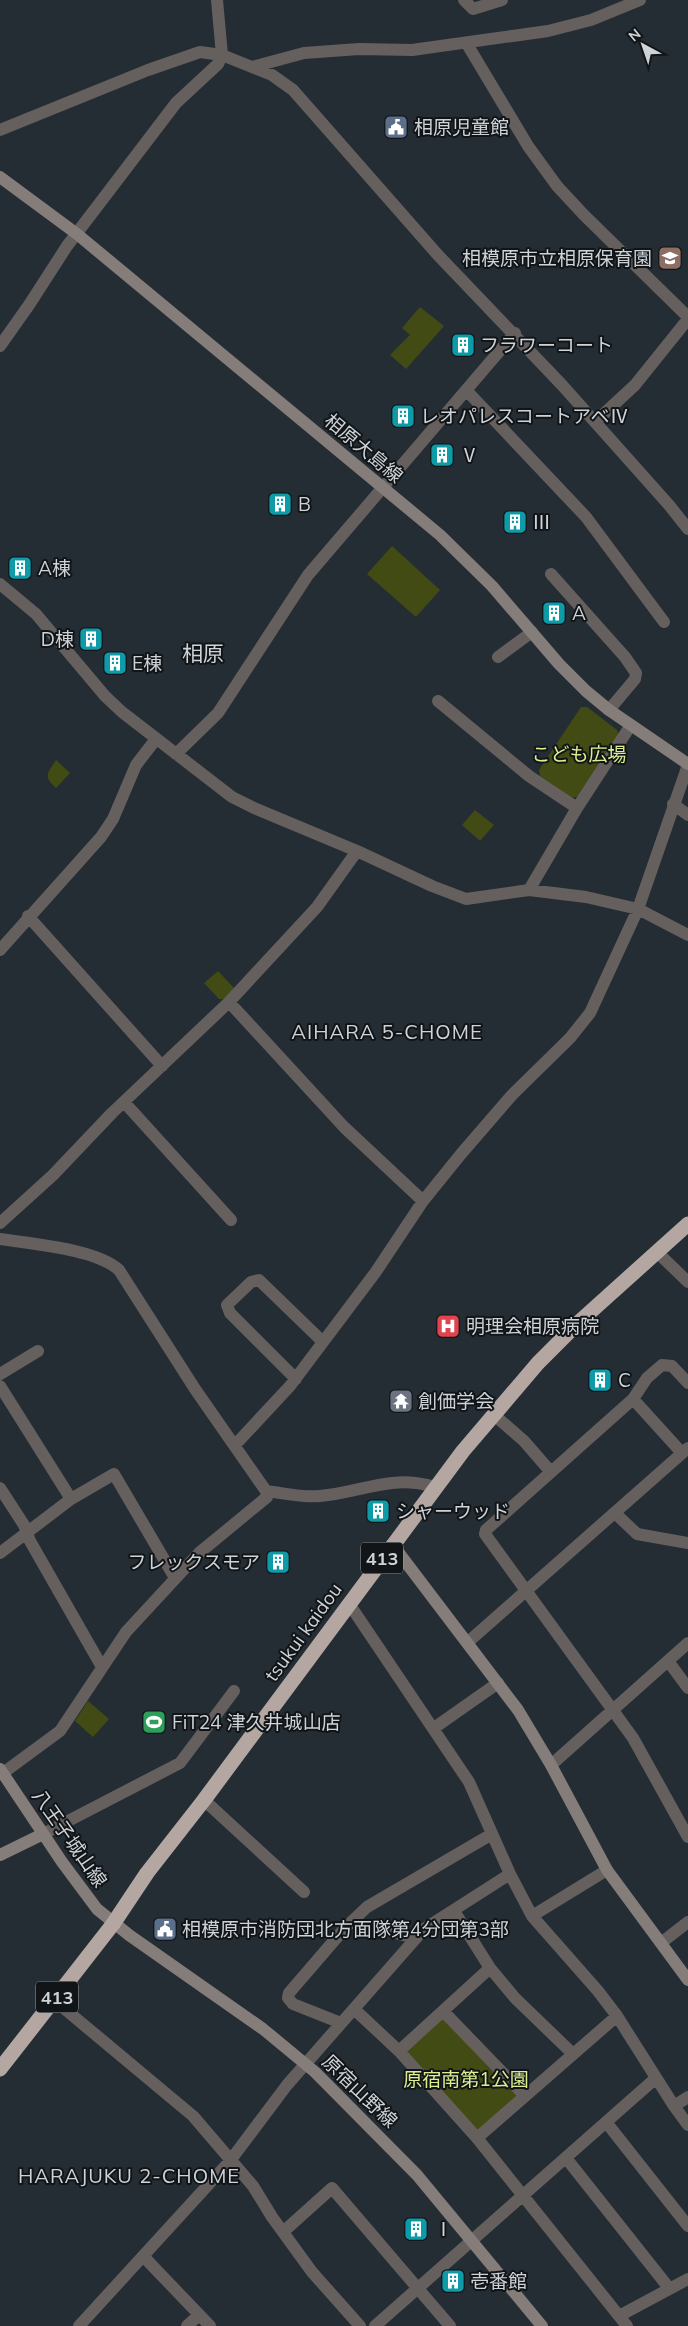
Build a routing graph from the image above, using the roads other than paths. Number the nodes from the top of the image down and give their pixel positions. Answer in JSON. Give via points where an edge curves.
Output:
{"nodes":[{"id":1,"x":217,"y":0,"type":"edge"},
{"id":2,"x":464,"y":0,"type":"edge"},
{"id":3,"x":502,"y":0,"type":"edge"},
{"id":4,"x":640,"y":0,"type":"edge"},
{"id":5,"x":467,"y":44,"type":"junction"},
{"id":6,"x":222,"y":55,"type":"junction"},
{"id":7,"x":252,"y":67,"type":"junction"},
{"id":8,"x":0,"y":130,"type":"edge"},
{"id":9,"x":0,"y":177,"type":"edge"},
{"id":10,"x":77,"y":234,"type":"junction"},
{"id":11,"x":688,"y":318,"type":"edge"},
{"id":12,"x":515,"y":333,"type":"junction"},
{"id":13,"x":0,"y":346,"type":"edge"},
{"id":14,"x":466,"y":390,"type":"junction"},
{"id":15,"x":595,"y":422,"type":"junction"},
{"id":16,"x":384,"y":489,"type":"junction"},
{"id":17,"x":688,"y":529,"type":"edge"},
{"id":18,"x":551,"y":574,"type":"dead end"},
{"id":19,"x":0,"y":584,"type":"edge"},
{"id":20,"x":664,"y":622,"type":"dead end"},
{"id":21,"x":532,"y":632,"type":"junction"},
{"id":22,"x":498,"y":657,"type":"dead end"},
{"id":23,"x":438,"y":701,"type":"dead end"},
{"id":24,"x":609,"y":710,"type":"junction"},
{"id":25,"x":631,"y":725,"type":"junction"},
{"id":26,"x":156,"y":739,"type":"junction"},
{"id":27,"x":176,"y":754,"type":"junction"},
{"id":28,"x":688,"y":764,"type":"edge"},
{"id":29,"x":673,"y":804,"type":"junction"},
{"id":30,"x":578,"y":808,"type":"junction"},
{"id":31,"x":688,"y":815,"type":"edge"},
{"id":32,"x":357,"y":851,"type":"junction"},
{"id":33,"x":529,"y":890,"type":"junction"},
{"id":34,"x":638,"y":909,"type":"junction"},
{"id":35,"x":28,"y":916,"type":"junction"},
{"id":36,"x":688,"y":935,"type":"edge"},
{"id":37,"x":0,"y":950,"type":"edge"},
{"id":38,"x":229,"y":1002,"type":"junction"},
{"id":39,"x":162,"y":1066,"type":"junction"},
{"id":40,"x":124,"y":1102,"type":"junction"},
{"id":41,"x":423,"y":1201,"type":"junction"},
{"id":42,"x":231,"y":1220,"type":"dead end"},
{"id":43,"x":0,"y":1223,"type":"edge"},
{"id":44,"x":688,"y":1224,"type":"edge"},
{"id":45,"x":0,"y":1239,"type":"edge"},
{"id":46,"x":657,"y":1252,"type":"junction"},
{"id":47,"x":688,"y":1282,"type":"edge"},
{"id":48,"x":323,"y":1342,"type":"junction"},
{"id":49,"x":38,"y":1350,"type":"dead end"},
{"id":50,"x":0,"y":1374,"type":"edge"},
{"id":51,"x":296,"y":1379,"type":"junction"},
{"id":52,"x":688,"y":1383,"type":"edge"},
{"id":53,"x":0,"y":1386,"type":"edge"},
{"id":54,"x":633,"y":1399,"type":"junction"},
{"id":55,"x":493,"y":1414,"type":"junction"},
{"id":56,"x":235,"y":1445,"type":"junction"},
{"id":57,"x":685,"y":1451,"type":"edge"},
{"id":58,"x":550,"y":1471,"type":"junction"},
{"id":59,"x":435,"y":1487,"type":"junction"},
{"id":60,"x":0,"y":1488,"type":"edge"},
{"id":61,"x":266,"y":1491,"type":"junction"},
{"id":62,"x":71,"y":1498,"type":"junction"},
{"id":63,"x":615,"y":1513,"type":"junction"},
{"id":64,"x":26,"y":1534,"type":"junction"},
{"id":65,"x":688,"y":1543,"type":"edge"},
{"id":66,"x":392,"y":1544,"type":"junction"},
{"id":67,"x":0,"y":1553,"type":"edge"},
{"id":68,"x":175,"y":1578,"type":"junction"},
{"id":69,"x":526,"y":1592,"type":"junction"},
{"id":70,"x":347,"y":1605,"type":"junction"},
{"id":71,"x":468,"y":1642,"type":"junction"},
{"id":72,"x":688,"y":1643,"type":"edge"},
{"id":73,"x":668,"y":1661,"type":"junction"},
{"id":74,"x":102,"y":1667,"type":"junction"},
{"id":75,"x":498,"y":1683,"type":"junction"},
{"id":76,"x":688,"y":1688,"type":"edge"},
{"id":77,"x":234,"y":1690,"type":"dead end"},
{"id":78,"x":613,"y":1709,"type":"junction"},
{"id":79,"x":434,"y":1728,"type":"junction"},
{"id":80,"x":552,"y":1765,"type":"junction"},
{"id":81,"x":2,"y":1771,"type":"edge"},
{"id":82,"x":204,"y":1800,"type":"junction"},
{"id":83,"x":43,"y":1834,"type":"junction"},
{"id":84,"x":492,"y":1834,"type":"junction"},
{"id":85,"x":688,"y":1837,"type":"edge"},
{"id":86,"x":0,"y":1855,"type":"edge"},
{"id":87,"x":607,"y":1870,"type":"junction"},
{"id":88,"x":510,"y":1874,"type":"junction"},
{"id":89,"x":304,"y":1892,"type":"dead end"},
{"id":90,"x":454,"y":1911,"type":"junction"},
{"id":91,"x":532,"y":1916,"type":"junction"},
{"id":92,"x":352,"y":1922,"type":"junction"},
{"id":93,"x":688,"y":1922,"type":"edge"},
{"id":94,"x":113,"y":1924,"type":"junction"},
{"id":95,"x":415,"y":1938,"type":"junction"},
{"id":96,"x":661,"y":1943,"type":"junction"},
{"id":97,"x":490,"y":1968,"type":"junction"},
{"id":98,"x":688,"y":1980,"type":"edge"},
{"id":99,"x":54,"y":2000,"type":"junction"},
{"id":100,"x":354,"y":2008,"type":"junction"},
{"id":101,"x":443,"y":2011,"type":"junction"},
{"id":102,"x":616,"y":2016,"type":"junction"},
{"id":103,"x":341,"y":2024,"type":"junction"},
{"id":104,"x":398,"y":2051,"type":"junction"},
{"id":105,"x":573,"y":2054,"type":"junction"},
{"id":106,"x":306,"y":2064,"type":"junction"},
{"id":107,"x":0,"y":2069,"type":"edge"},
{"id":108,"x":656,"y":2078,"type":"junction"},
{"id":109,"x":525,"y":2096,"type":"junction"},
{"id":110,"x":688,"y":2097,"type":"edge"},
{"id":111,"x":674,"y":2106,"type":"junction"},
{"id":112,"x":606,"y":2122,"type":"junction"},
{"id":113,"x":688,"y":2126,"type":"edge"},
{"id":114,"x":478,"y":2138,"type":"junction"},
{"id":115,"x":566,"y":2158,"type":"junction"},
{"id":116,"x":230,"y":2161,"type":"junction"},
{"id":117,"x":523,"y":2196,"type":"junction"},
{"id":118,"x":688,"y":2226,"type":"edge"},
{"id":119,"x":283,"y":2232,"type":"junction"},
{"id":120,"x":472,"y":2240,"type":"junction"},
{"id":121,"x":142,"y":2256,"type":"junction"},
{"id":122,"x":688,"y":2278,"type":"edge"},
{"id":123,"x":669,"y":2288,"type":"junction"},
{"id":124,"x":418,"y":2289,"type":"junction"},
{"id":125,"x":198,"y":2314,"type":"junction"},
{"id":126,"x":623,"y":2321,"type":"edge"},
{"id":127,"x":79,"y":2326,"type":"edge"},
{"id":128,"x":187,"y":2326,"type":"edge"},
{"id":129,"x":210,"y":2326,"type":"edge"},
{"id":130,"x":360,"y":2326,"type":"edge"},
{"id":131,"x":375,"y":2326,"type":"edge"},
{"id":132,"x":450,"y":2326,"type":"edge"},
{"id":133,"x":542,"y":2326,"type":"edge"}],
"edges":[{"from":1,"to":6,"type":"street"},
{"from":2,"to":3,"type":"street","via":[[473,9]]},
{"from":4,"to":5,"type":"street","via":[[572,26]]},
{"from":5,"to":7,"type":"street","via":[[412,50],[304,53]]},
{"from":5,"to":11,"type":"street","via":[[528,146],[557,186]]},
{"from":6,"to":7,"type":"street"},
{"from":6,"to":8,"type":"street","via":[[207,51],[193,54]]},
{"from":6,"to":10,"type":"street","via":[[218,64],[176,103]]},
{"from":7,"to":12,"type":"street","via":[[272,75],[293,90],[437,254]]},
{"from":9,"to":10,"type":"street","name":"相原大島線"},
{"from":10,"to":13,"type":"street"},
{"from":10,"to":16,"type":"street","name":"相原大島線"},
{"from":11,"to":15,"type":"street","via":[[635,385]]},
{"from":12,"to":14,"type":"street"},
{"from":12,"to":15,"type":"street"},
{"from":14,"to":16,"type":"street"},
{"from":14,"to":20,"type":"street","via":[[586,517]]},
{"from":15,"to":17,"type":"street"},
{"from":16,"to":21,"type":"street","name":"相原大島線","via":[[440,535]]},
{"from":16,"to":27,"type":"street","via":[[308,575],[218,713]]},
{"from":18,"to":24,"type":"street","via":[[636,673],[635,679]]},
{"from":19,"to":26,"type":"street","via":[[36,614],[110,700]]},
{"from":21,"to":22,"type":"street"},
{"from":21,"to":24,"type":"street","name":"相原大島線","via":[[574,680]]},
{"from":23,"to":30,"type":"street","via":[[529,776]]},
{"from":24,"to":25,"type":"street","name":"相原大島線"},
{"from":25,"to":28,"type":"street","name":"相原大島線"},
{"from":25,"to":30,"type":"street"},
{"from":26,"to":27,"type":"street"},
{"from":26,"to":35,"type":"street","via":[[136,765],[113,819],[101,837]]},
{"from":27,"to":32,"type":"street","via":[[232,797]]},
{"from":28,"to":29,"type":"street"},
{"from":29,"to":31,"type":"street"},
{"from":29,"to":34,"type":"street"},
{"from":30,"to":33,"type":"street"},
{"from":32,"to":33,"type":"street","via":[[466,898]]},
{"from":32,"to":38,"type":"street","via":[[317,907]]},
{"from":33,"to":34,"type":"street","via":[[586,897]]},
{"from":34,"to":36,"type":"street"},
{"from":34,"to":41,"type":"street","via":[[590,1013],[501,1108]]},
{"from":35,"to":37,"type":"street"},
{"from":35,"to":39,"type":"street"},
{"from":38,"to":39,"type":"street"},
{"from":38,"to":41,"type":"street","via":[[344,1127]]},
{"from":39,"to":40,"type":"street"},
{"from":40,"to":42,"type":"street"},
{"from":40,"to":43,"type":"street","via":[[53,1175]]},
{"from":41,"to":48,"type":"street"},
{"from":44,"to":46,"type":"highway","name":"tsukui kaidou","number":"413"},
{"from":45,"to":56,"type":"street","via":[[58,1248],[112,1264],[124,1276],[195,1389]]},
{"from":46,"to":47,"type":"street"},
{"from":46,"to":55,"type":"highway","name":"tsukui kaidou","number":"413","via":[[558,1342]]},
{"from":48,"to":51,"type":"street"},
{"from":48,"to":51,"type":"street","via":[[259,1280],[251,1282],[228,1305],[230,1313]]},
{"from":49,"to":50,"type":"street"},
{"from":51,"to":56,"type":"street"},
{"from":52,"to":54,"type":"street","via":[[672,1366],[662,1365],[647,1378]]},
{"from":53,"to":62,"type":"street"},
{"from":54,"to":57,"type":"street"},
{"from":54,"to":58,"type":"street"},
{"from":55,"to":58,"type":"street","via":[[524,1441]]},
{"from":55,"to":59,"type":"highway","name":"tsukui kaidou","number":"413"},
{"from":56,"to":61,"type":"street"},
{"from":57,"to":63,"type":"street"},
{"from":58,"to":69,"type":"street","via":[[486,1530],[487,1539]]},
{"from":59,"to":61,"type":"street","via":[[402,1480],[318,1496]]},
{"from":59,"to":66,"type":"highway","name":"tsukui kaidou","number":"413"},
{"from":60,"to":64,"type":"street","via":[[24,1525]]},
{"from":61,"to":68,"type":"street","via":[[267,1497],[199,1553]]},
{"from":62,"to":64,"type":"street"},
{"from":62,"to":68,"type":"street","via":[[111,1475],[116,1476]]},
{"from":63,"to":65,"type":"street","via":[[637,1534]]},
{"from":63,"to":69,"type":"street"},
{"from":64,"to":67,"type":"street"},
{"from":64,"to":74,"type":"street"},
{"from":66,"to":70,"type":"highway","name":"tsukui kaidou","number":"413"},
{"from":66,"to":71,"type":"street"},
{"from":68,"to":74,"type":"street","via":[[126,1632]]},
{"from":69,"to":71,"type":"street"},
{"from":69,"to":78,"type":"street"},
{"from":70,"to":79,"type":"street"},
{"from":70,"to":82,"type":"highway","name":"tsukui kaidou","number":"413"},
{"from":71,"to":75,"type":"street"},
{"from":72,"to":73,"type":"street"},
{"from":73,"to":76,"type":"street"},
{"from":73,"to":78,"type":"street"},
{"from":74,"to":81,"type":"street","via":[[60,1731]]},
{"from":75,"to":79,"type":"street"},
{"from":75,"to":80,"type":"street"},
{"from":77,"to":83,"type":"street","via":[[180,1764]]},
{"from":78,"to":80,"type":"street"},
{"from":78,"to":85,"type":"street","via":[[642,1752]]},
{"from":79,"to":84,"type":"street","via":[[469,1782]]},
{"from":80,"to":87,"type":"street"},
{"from":81,"to":83,"type":"street","name":"八王子城山線"},
{"from":82,"to":89,"type":"street"},
{"from":82,"to":94,"type":"highway","name":"tsukui kaidou","number":"413","via":[[142,1880]]},
{"from":83,"to":86,"type":"street"},
{"from":83,"to":94,"type":"street","name":"八王子城山線","via":[[82,1891]]},
{"from":84,"to":88,"type":"street"},
{"from":84,"to":92,"type":"street","via":[[367,1907]]},
{"from":87,"to":91,"type":"street"},
{"from":87,"to":96,"type":"street"},
{"from":88,"to":90,"type":"street"},
{"from":88,"to":91,"type":"street"},
{"from":90,"to":95,"type":"street"},
{"from":90,"to":97,"type":"street"},
{"from":91,"to":102,"type":"street"},
{"from":92,"to":95,"type":"street"},
{"from":92,"to":103,"type":"street","via":[[288,1996],[293,2004]]},
{"from":93,"to":96,"type":"street"},
{"from":94,"to":99,"type":"highway","name":"tsukui kaidou","number":"413"},
{"from":94,"to":106,"type":"street","name":"原宿山野線","via":[[263,2029]]},
{"from":95,"to":100,"type":"street"},
{"from":96,"to":98,"type":"street"},
{"from":97,"to":101,"type":"street"},
{"from":97,"to":105,"type":"street","via":[[515,1998]]},
{"from":99,"to":107,"type":"highway","name":"tsukui kaidou","number":"413"},
{"from":99,"to":116,"type":"street","via":[[193,2116]]},
{"from":100,"to":103,"type":"street"},
{"from":100,"to":104,"type":"street"},
{"from":101,"to":104,"type":"street"},
{"from":101,"to":109,"type":"street"},
{"from":102,"to":105,"type":"street"},
{"from":102,"to":108,"type":"street"},
{"from":103,"to":106,"type":"street"},
{"from":104,"to":114,"type":"street"},
{"from":105,"to":109,"type":"street"},
{"from":106,"to":116,"type":"street"},
{"from":106,"to":120,"type":"street","name":"原宿山野線","via":[[392,2148]]},
{"from":108,"to":111,"type":"street"},
{"from":108,"to":112,"type":"street"},
{"from":109,"to":114,"type":"street"},
{"from":110,"to":111,"type":"street"},
{"from":111,"to":113,"type":"street"},
{"from":112,"to":115,"type":"street"},
{"from":112,"to":118,"type":"street"},
{"from":114,"to":117,"type":"street"},
{"from":115,"to":117,"type":"street"},
{"from":115,"to":123,"type":"street"},
{"from":116,"to":119,"type":"street","via":[[253,2186]]},
{"from":116,"to":121,"type":"street"},
{"from":117,"to":120,"type":"street"},
{"from":117,"to":126,"type":"street"},
{"from":119,"to":124,"type":"street","via":[[332,2188]]},
{"from":119,"to":130,"type":"street","via":[[312,2272]]},
{"from":120,"to":124,"type":"street"},
{"from":120,"to":133,"type":"street","name":"原宿山野線"},
{"from":121,"to":125,"type":"street"},
{"from":121,"to":127,"type":"street"},
{"from":122,"to":123,"type":"street"},
{"from":123,"to":126,"type":"street"},
{"from":124,"to":131,"type":"street"},
{"from":124,"to":132,"type":"street"},
{"from":125,"to":128,"type":"street"},
{"from":125,"to":129,"type":"street"}]}
